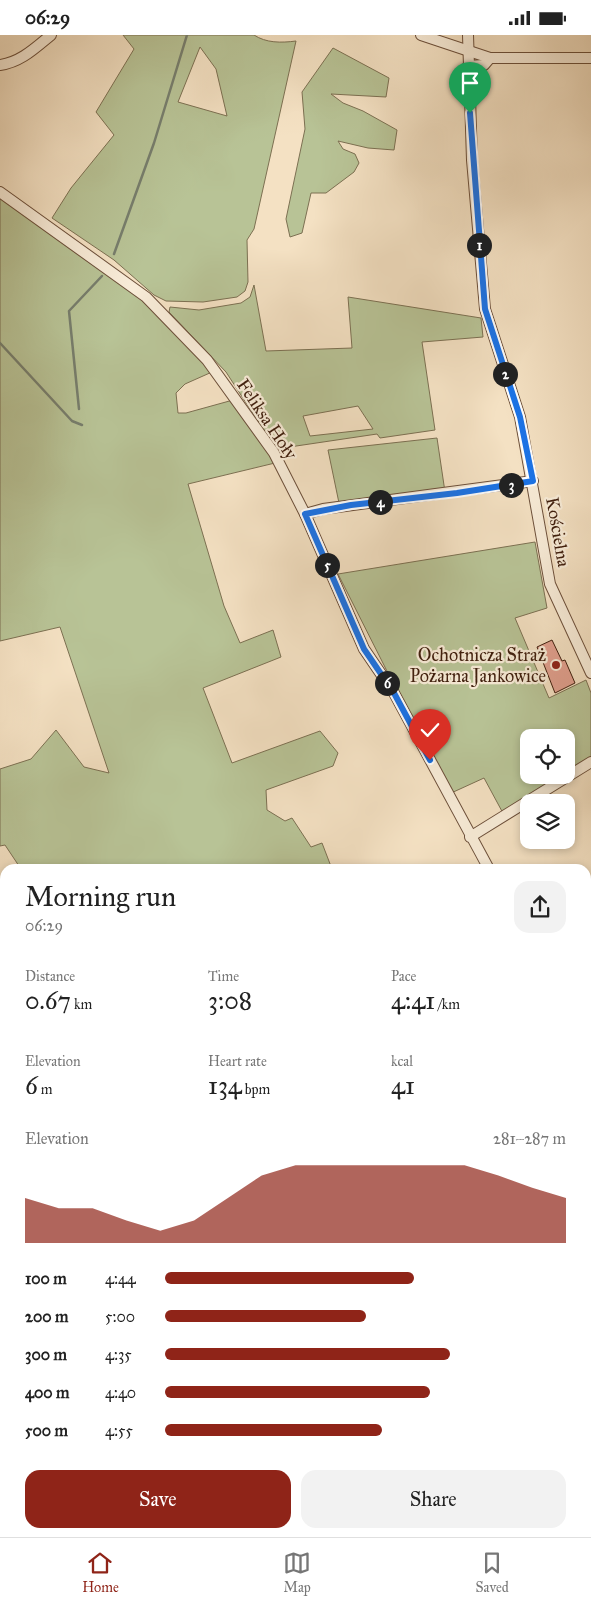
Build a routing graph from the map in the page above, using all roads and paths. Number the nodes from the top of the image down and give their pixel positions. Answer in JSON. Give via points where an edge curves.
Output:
{"nodes":[{"id":1,"x":51,"y":35,"type":"edge"},
{"id":2,"x":421,"y":35,"type":"edge"},
{"id":3,"x":468,"y":35,"type":"edge"},
{"id":4,"x":467,"y":51,"type":"junction"},
{"id":5,"x":490,"y":58,"type":"junction"},
{"id":6,"x":591,"y":58,"type":"edge"},
{"id":7,"x":0,"y":65,"type":"edge"},
{"id":8,"x":468,"y":66,"type":"junction"},
{"id":9,"x":0,"y":192,"type":"edge"},
{"id":10,"x":533,"y":481,"type":"junction"},
{"id":11,"x":305,"y":514,"type":"junction"},
{"id":12,"x":591,"y":673,"type":"edge"},
{"id":13,"x":591,"y":762,"type":"edge"},
{"id":14,"x":470,"y":837,"type":"junction"},
{"id":15,"x":486,"y":864,"type":"edge"}],
"edges":[{"from":1,"to":7,"type":"street","via":[[13,63]]},
{"from":2,"to":4,"type":"street"},
{"from":3,"to":4,"type":"street","name":"Kościelna"},
{"from":4,"to":5,"type":"street"},
{"from":4,"to":8,"type":"street","name":"Kościelna"},
{"from":5,"to":6,"type":"street"},
{"from":5,"to":8,"type":"street","via":[[484,65]]},
{"from":8,"to":10,"type":"street","name":"Kościelna","via":[[472,160],[485,309],[520,417]]},
{"from":9,"to":11,"type":"street","name":"Feliksa Hoły","via":[[146,297],[207,360],[274,453]]},
{"from":10,"to":11,"type":"street"},
{"from":10,"to":12,"type":"street","name":"Kościelna","via":[[550,584]]},
{"from":11,"to":14,"type":"street","name":"Feliksa Hoły","via":[[364,649],[394,693]]},
{"from":13,"to":14,"type":"street"},
{"from":14,"to":15,"type":"street","name":"Feliksa Hoły"}]}
